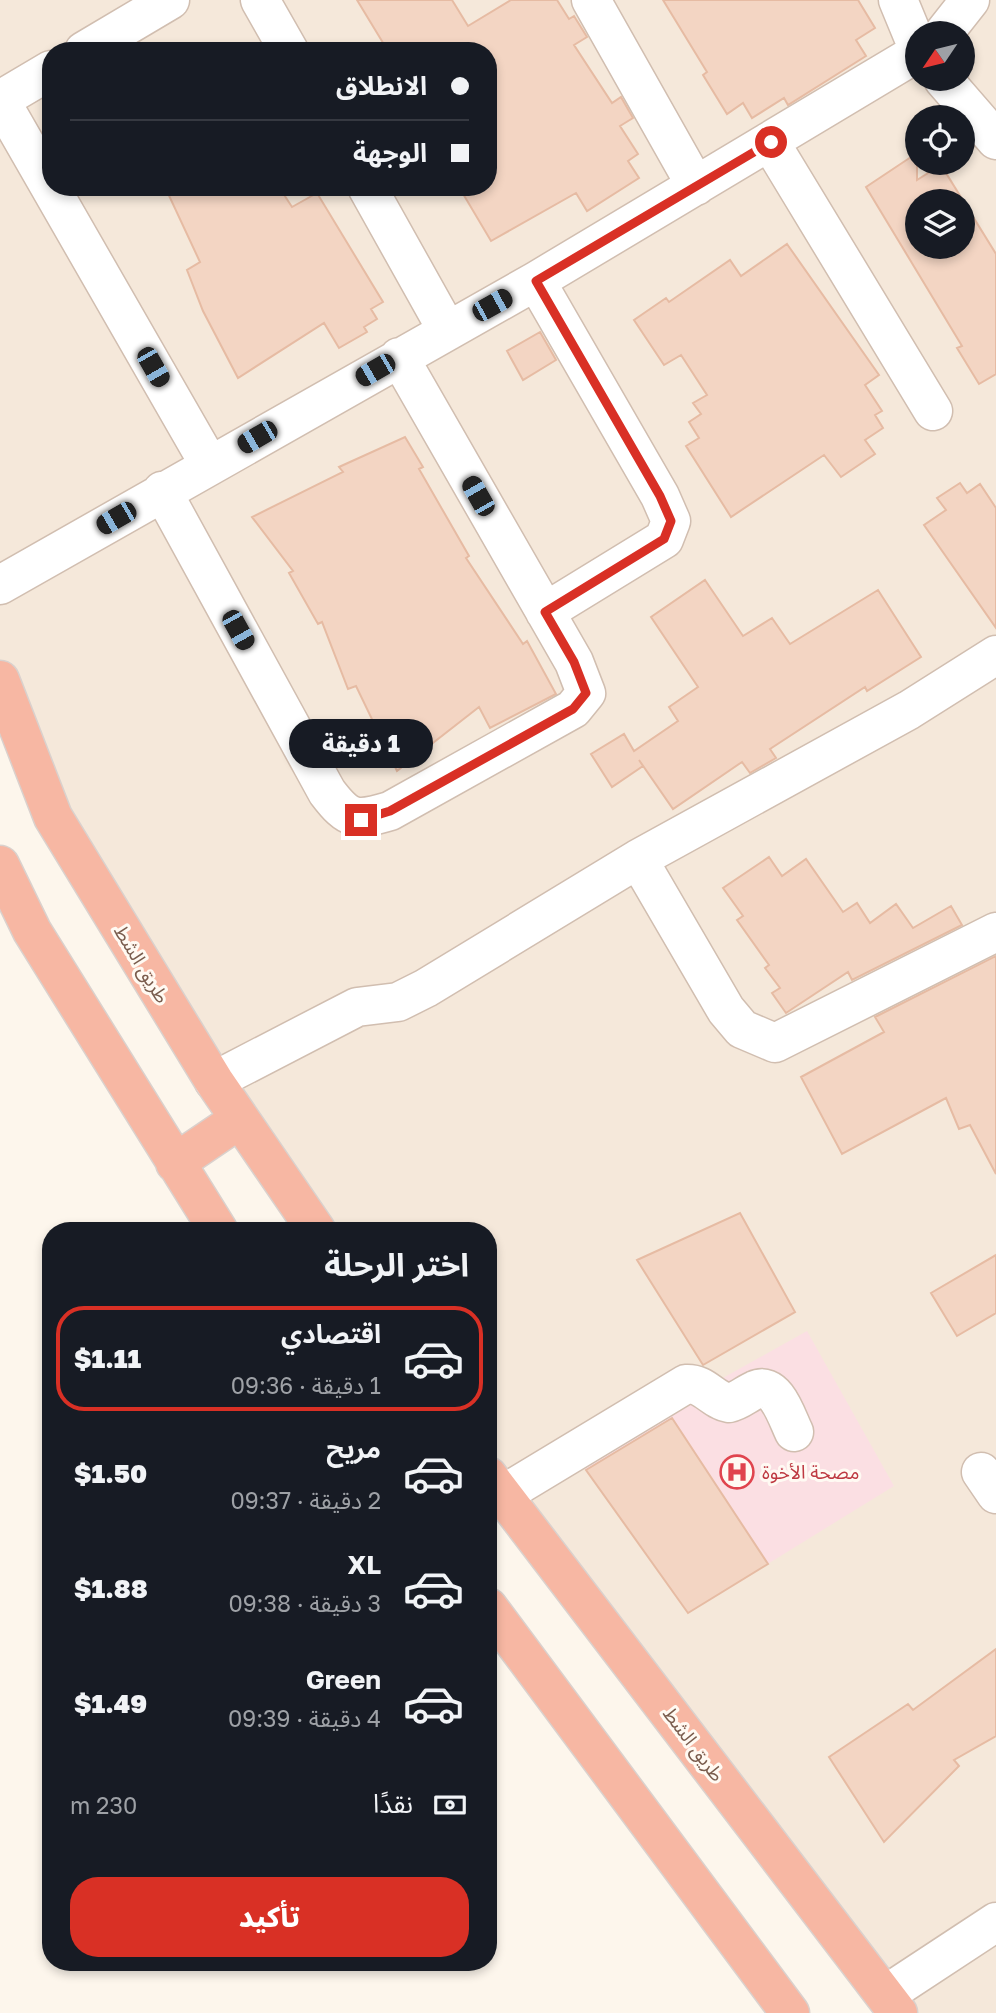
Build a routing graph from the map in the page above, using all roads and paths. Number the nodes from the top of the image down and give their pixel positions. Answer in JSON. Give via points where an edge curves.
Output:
{"nodes":[{"id":1,"x":170,"y":0,"type":"edge"},
{"id":2,"x":260,"y":0,"type":"edge"},
{"id":3,"x":591,"y":0,"type":"edge"},
{"id":4,"x":898,"y":0,"type":"edge"},
{"id":5,"x":970,"y":0,"type":"edge"},
{"id":6,"x":907,"y":21,"type":"edge"},
{"id":7,"x":953,"y":21,"type":"edge"},
{"id":8,"x":99,"y":42,"type":"edge"},
{"id":9,"x":284,"y":42,"type":"edge"},
{"id":10,"x":905,"y":60,"type":"edge"},
{"id":11,"x":42,"y":75,"type":"edge"},
{"id":12,"x":953,"y":91,"type":"edge"},
{"id":13,"x":0,"y":100,"type":"edge"},
{"id":14,"x":996,"y":140,"type":"edge"},
{"id":15,"x":771,"y":142,"type":"junction"},
{"id":16,"x":42,"y":173,"type":"edge"},
{"id":17,"x":696,"y":186,"type":"junction"},
{"id":18,"x":55,"y":196,"type":"edge"},
{"id":19,"x":371,"y":196,"type":"edge"},
{"id":20,"x":536,"y":281,"type":"junction"},
{"id":21,"x":447,"y":330,"type":"junction"},
{"id":22,"x":399,"y":357,"type":"junction"},
{"id":23,"x":933,"y":411,"type":"dead end"},
{"id":24,"x":209,"y":464,"type":"junction"},
{"id":25,"x":162,"y":491,"type":"junction"},
{"id":26,"x":0,"y":585,"type":"edge"},
{"id":27,"x":545,"y":612,"type":"junction"},
{"id":28,"x":996,"y":655,"type":"edge"},
{"id":29,"x":0,"y":680,"type":"edge"},
{"id":30,"x":638,"y":859,"type":"junction"},
{"id":31,"x":0,"y":865,"type":"edge"},
{"id":32,"x":996,"y":932,"type":"edge"},
{"id":33,"x":214,"y":1081,"type":"junction"},
{"id":34,"x":240,"y":1119,"type":"junction"},
{"id":35,"x":175,"y":1163,"type":"junction"},
{"id":36,"x":213,"y":1222,"type":"edge"},
{"id":37,"x":311,"y":1222,"type":"edge"},
{"id":38,"x":794,"y":1432,"type":"dead end"},
{"id":39,"x":497,"y":1485,"type":"edge"},
{"id":40,"x":497,"y":1489,"type":"edge"},
{"id":41,"x":497,"y":1619,"type":"edge"},
{"id":42,"x":996,"y":1922,"type":"edge"},
{"id":43,"x":892,"y":2004,"type":"edge"},
{"id":44,"x":790,"y":2013,"type":"edge"}],
"edges":[{"from":1,"to":8,"type":"street"},
{"from":2,"to":9,"type":"street"},
{"from":3,"to":17,"type":"street"},
{"from":4,"to":6,"type":"street"},
{"from":5,"to":7,"type":"street"},
{"from":10,"to":15,"type":"street"},
{"from":11,"to":13,"type":"street"},
{"from":12,"to":14,"type":"street"},
{"from":13,"to":16,"type":"street"},
{"from":15,"to":17,"type":"street"},
{"from":15,"to":23,"type":"street"},
{"from":17,"to":20,"type":"street"},
{"from":18,"to":24,"type":"street"},
{"from":19,"to":21,"type":"street"},
{"from":20,"to":21,"type":"street"},
{"from":20,"to":27,"type":"street","via":[[671,521],[664,539]]},
{"from":21,"to":22,"type":"street"},
{"from":22,"to":24,"type":"street"},
{"from":22,"to":27,"type":"street"},
{"from":24,"to":25,"type":"street"},
{"from":25,"to":26,"type":"street"},
{"from":25,"to":27,"type":"street","via":[[327,792],[341,811],[361,820],[390,811],[573,709],[586,693]]},
{"from":28,"to":30,"type":"street","via":[[909,710]]},
{"from":29,"to":33,"type":"highway","name":"طريق الشط","via":[[54,817]]},
{"from":30,"to":32,"type":"street","via":[[726,1010],[742,1029],[775,1043]]},
{"from":30,"to":33,"type":"street","via":[[407,997],[387,1005],[358,1007]]},
{"from":31,"to":35,"type":"highway","via":[[32,931]]},
{"from":33,"to":34,"type":"highway","name":"طريق الشط"},
{"from":34,"to":35,"type":"highway"},
{"from":34,"to":37,"type":"highway","name":"طريق الشط"},
{"from":35,"to":36,"type":"highway"},
{"from":38,"to":39,"type":"street","via":[[775,1394],[766,1388],[729,1403],[699,1385],[686,1384]]},
{"from":40,"to":43,"type":"highway","name":"طريق الشط"},
{"from":41,"to":44,"type":"highway"},
{"from":42,"to":43,"type":"street"}]}
